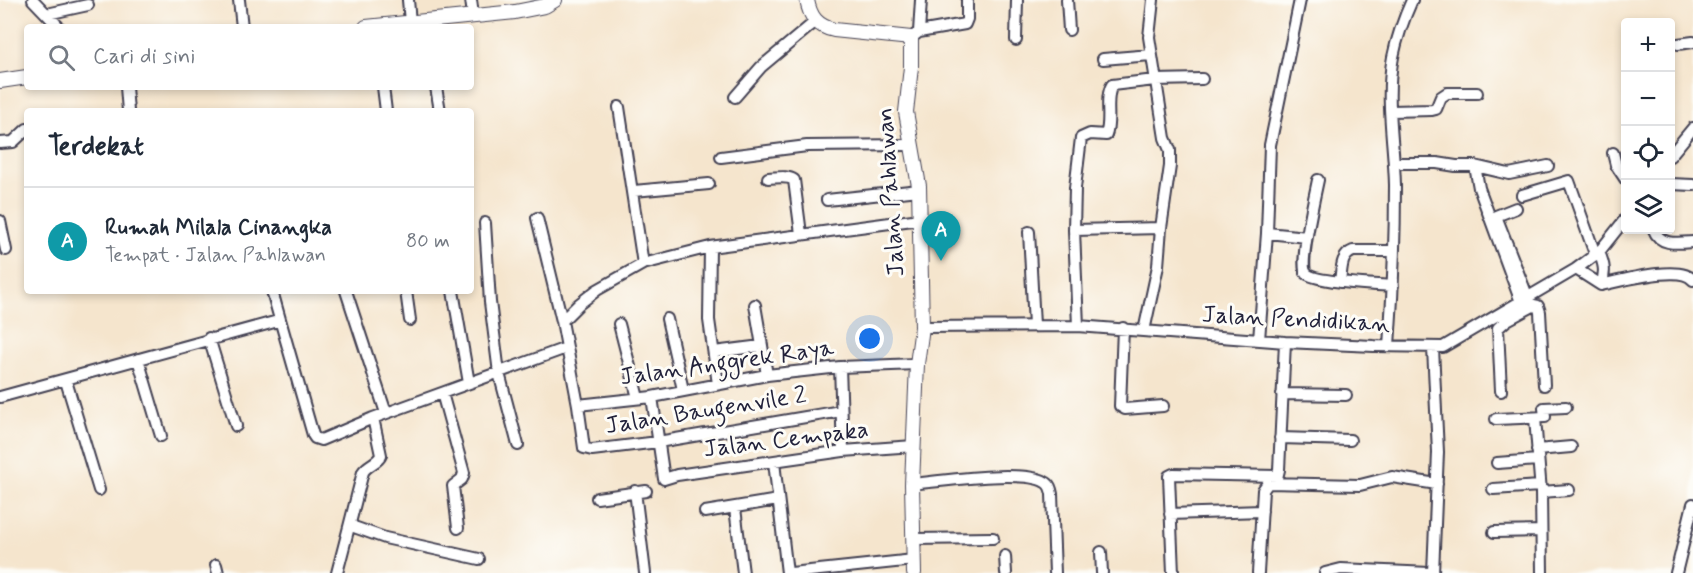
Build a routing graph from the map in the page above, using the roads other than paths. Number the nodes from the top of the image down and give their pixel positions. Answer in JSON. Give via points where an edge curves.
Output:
{"nodes":[{"id":1,"x":33,"y":0,"type":"edge"},
{"id":2,"x":239,"y":0,"type":"edge"},
{"id":3,"x":408,"y":0,"type":"edge"},
{"id":4,"x":471,"y":0,"type":"edge"},
{"id":5,"x":807,"y":0,"type":"edge"},
{"id":6,"x":921,"y":0,"type":"edge"},
{"id":7,"x":967,"y":0,"type":"edge"},
{"id":8,"x":1017,"y":0,"type":"edge"},
{"id":9,"x":1067,"y":0,"type":"edge"},
{"id":10,"x":1153,"y":0,"type":"edge"},
{"id":11,"x":1300,"y":0,"type":"edge"},
{"id":12,"x":1412,"y":0,"type":"edge"},
{"id":13,"x":550,"y":3,"type":"edge"},
{"id":14,"x":88,"y":5,"type":"dead end"},
{"id":15,"x":47,"y":14,"type":"junction"},
{"id":16,"x":473,"y":15,"type":"junction"},
{"id":17,"x":816,"y":21,"type":"junction"},
{"id":18,"x":410,"y":22,"type":"junction"},
{"id":19,"x":56,"y":24,"type":"edge"},
{"id":20,"x":242,"y":24,"type":"edge"},
{"id":21,"x":395,"y":24,"type":"edge"},
{"id":22,"x":426,"y":24,"type":"edge"},
{"id":23,"x":1069,"y":30,"type":"dead end"},
{"id":24,"x":915,"y":35,"type":"junction"},
{"id":25,"x":1016,"y":40,"type":"dead end"},
{"id":26,"x":1693,"y":42,"type":"edge"},
{"id":27,"x":1678,"y":44,"type":"dead end"},
{"id":28,"x":1151,"y":55,"type":"junction"},
{"id":29,"x":1103,"y":59,"type":"dead end"},
{"id":30,"x":24,"y":77,"type":"edge"},
{"id":31,"x":1202,"y":79,"type":"dead end"},
{"id":32,"x":1155,"y":80,"type":"junction"},
{"id":33,"x":0,"y":81,"type":"edge"},
{"id":34,"x":126,"y":90,"type":"edge"},
{"id":35,"x":383,"y":90,"type":"edge"},
{"id":36,"x":436,"y":90,"type":"edge"},
{"id":37,"x":1477,"y":93,"type":"dead end"},
{"id":38,"x":735,"y":97,"type":"dead end"},
{"id":39,"x":620,"y":107,"type":"dead end"},
{"id":40,"x":128,"y":108,"type":"edge"},
{"id":41,"x":386,"y":108,"type":"edge"},
{"id":42,"x":440,"y":108,"type":"edge"},
{"id":43,"x":1391,"y":111,"type":"junction"},
{"id":44,"x":1693,"y":128,"type":"edge"},
{"id":45,"x":24,"y":134,"type":"edge"},
{"id":46,"x":0,"y":143,"type":"edge"},
{"id":47,"x":911,"y":145,"type":"junction"},
{"id":48,"x":1675,"y":151,"type":"edge"},
{"id":49,"x":1613,"y":153,"type":"dead end"},
{"id":50,"x":721,"y":157,"type":"dead end"},
{"id":51,"x":1394,"y":163,"type":"junction"},
{"id":52,"x":1475,"y":166,"type":"junction"},
{"id":53,"x":1548,"y":166,"type":"dead end"},
{"id":54,"x":1621,"y":172,"type":"edge"},
{"id":55,"x":768,"y":178,"type":"dead end"},
{"id":56,"x":1317,"y":180,"type":"dead end"},
{"id":57,"x":709,"y":184,"type":"dead end"},
{"id":58,"x":1675,"y":184,"type":"edge"},
{"id":59,"x":1693,"y":185,"type":"edge"},
{"id":60,"x":919,"y":190,"type":"junction"},
{"id":61,"x":634,"y":191,"type":"junction"},
{"id":62,"x":1522,"y":195,"type":"dead end"},
{"id":63,"x":827,"y":200,"type":"dead end"},
{"id":64,"x":1516,"y":208,"type":"dead end"},
{"id":65,"x":537,"y":218,"type":"dead end"},
{"id":66,"x":920,"y":219,"type":"junction"},
{"id":67,"x":0,"y":221,"type":"edge"},
{"id":68,"x":485,"y":224,"type":"dead end"},
{"id":69,"x":1621,"y":224,"type":"edge"},
{"id":70,"x":1161,"y":228,"type":"junction"},
{"id":71,"x":1074,"y":230,"type":"junction"},
{"id":72,"x":1029,"y":232,"type":"dead end"},
{"id":73,"x":1267,"y":233,"type":"junction"},
{"id":74,"x":801,"y":234,"type":"junction"},
{"id":75,"x":1656,"y":234,"type":"edge"},
{"id":76,"x":1307,"y":237,"type":"junction"},
{"id":77,"x":1693,"y":242,"type":"edge"},
{"id":78,"x":710,"y":247,"type":"junction"},
{"id":79,"x":6,"y":250,"type":"dead end"},
{"id":80,"x":1394,"y":251,"type":"junction"},
{"id":81,"x":1597,"y":253,"type":"junction"},
{"id":82,"x":643,"y":264,"type":"junction"},
{"id":83,"x":1569,"y":271,"type":"junction"},
{"id":84,"x":1693,"y":280,"type":"edge"},
{"id":85,"x":1340,"y":282,"type":"junction"},
{"id":86,"x":1601,"y":285,"type":"junction"},
{"id":87,"x":1393,"y":286,"type":"junction"},
{"id":88,"x":273,"y":294,"type":"edge"},
{"id":89,"x":347,"y":294,"type":"edge"},
{"id":90,"x":406,"y":294,"type":"edge"},
{"id":91,"x":454,"y":294,"type":"edge"},
{"id":92,"x":1526,"y":302,"type":"junction"},
{"id":93,"x":755,"y":305,"type":"dead end"},
{"id":94,"x":667,"y":319,"type":"dead end"},
{"id":95,"x":410,"y":320,"type":"dead end"},
{"id":96,"x":562,"y":321,"type":"junction"},
{"id":97,"x":281,"y":322,"type":"junction"},
{"id":98,"x":619,"y":324,"type":"dead end"},
{"id":99,"x":1034,"y":325,"type":"junction"},
{"id":100,"x":1078,"y":326,"type":"junction"},
{"id":101,"x":922,"y":327,"type":"junction"},
{"id":102,"x":1123,"y":328,"type":"junction"},
{"id":103,"x":1144,"y":331,"type":"junction"},
{"id":104,"x":209,"y":339,"type":"junction"},
{"id":105,"x":1258,"y":340,"type":"junction"},
{"id":106,"x":1285,"y":342,"type":"junction"},
{"id":107,"x":761,"y":346,"type":"junction"},
{"id":108,"x":1389,"y":346,"type":"junction"},
{"id":109,"x":566,"y":348,"type":"junction"},
{"id":110,"x":1433,"y":348,"type":"junction"},
{"id":111,"x":714,"y":352,"type":"junction"},
{"id":112,"x":138,"y":358,"type":"junction"},
{"id":113,"x":917,"y":364,"type":"junction"},
{"id":114,"x":840,"y":367,"type":"junction"},
{"id":115,"x":499,"y":373,"type":"junction"},
{"id":116,"x":767,"y":375,"type":"junction"},
{"id":117,"x":66,"y":381,"type":"junction"},
{"id":118,"x":469,"y":383,"type":"junction"},
{"id":119,"x":718,"y":384,"type":"junction"},
{"id":120,"x":1544,"y":385,"type":"dead end"},
{"id":121,"x":683,"y":390,"type":"junction"},
{"id":122,"x":1501,"y":391,"type":"dead end"},
{"id":123,"x":442,"y":393,"type":"junction"},
{"id":124,"x":1282,"y":394,"type":"junction"},
{"id":125,"x":1347,"y":395,"type":"dead end"},
{"id":126,"x":0,"y":397,"type":"edge"},
{"id":127,"x":652,"y":397,"type":"junction"},
{"id":128,"x":638,"y":398,"type":"junction"},
{"id":129,"x":578,"y":405,"type":"junction"},
{"id":130,"x":1163,"y":406,"type":"dead end"},
{"id":131,"x":1566,"y":406,"type":"dead end"},
{"id":132,"x":841,"y":411,"type":"junction"},
{"id":133,"x":386,"y":413,"type":"junction"},
{"id":134,"x":373,"y":418,"type":"junction"},
{"id":135,"x":1535,"y":418,"type":"junction"},
{"id":136,"x":1496,"y":419,"type":"dead end"},
{"id":137,"x":236,"y":426,"type":"dead end"},
{"id":138,"x":161,"y":436,"type":"dead end"},
{"id":139,"x":1280,"y":438,"type":"junction"},
{"id":140,"x":1350,"y":440,"type":"dead end"},
{"id":141,"x":658,"y":442,"type":"junction"},
{"id":142,"x":518,"y":445,"type":"dead end"},
{"id":143,"x":914,"y":446,"type":"junction"},
{"id":144,"x":1571,"y":447,"type":"dead end"},
{"id":145,"x":843,"y":451,"type":"junction"},
{"id":146,"x":1538,"y":455,"type":"junction"},
{"id":147,"x":774,"y":462,"type":"junction"},
{"id":148,"x":1497,"y":463,"type":"dead end"},
{"id":149,"x":1276,"y":479,"type":"junction"},
{"id":150,"x":912,"y":484,"type":"junction"},
{"id":151,"x":1437,"y":484,"type":"junction"},
{"id":152,"x":1493,"y":489,"type":"dead end"},
{"id":153,"x":1540,"y":489,"type":"junction"},
{"id":154,"x":99,"y":490,"type":"dead end"},
{"id":155,"x":1569,"y":490,"type":"dead end"},
{"id":156,"x":597,"y":498,"type":"dead end"},
{"id":157,"x":778,"y":500,"type":"junction"},
{"id":158,"x":1693,"y":504,"type":"edge"},
{"id":159,"x":735,"y":508,"type":"junction"},
{"id":160,"x":1262,"y":511,"type":"junction"},
{"id":161,"x":705,"y":512,"type":"dead end"},
{"id":162,"x":1170,"y":514,"type":"junction"},
{"id":163,"x":350,"y":523,"type":"junction"},
{"id":164,"x":458,"y":528,"type":"dead end"},
{"id":165,"x":1541,"y":531,"type":"junction"},
{"id":166,"x":1494,"y":532,"type":"dead end"},
{"id":167,"x":993,"y":538,"type":"dead end"},
{"id":168,"x":913,"y":539,"type":"junction"},
{"id":169,"x":1101,"y":552,"type":"dead end"},
{"id":170,"x":1005,"y":556,"type":"dead end"},
{"id":171,"x":479,"y":559,"type":"dead end"},
{"id":172,"x":914,"y":567,"type":"edge"},
{"id":173,"x":336,"y":573,"type":"edge"},
{"id":174,"x":645,"y":573,"type":"edge"},
{"id":175,"x":743,"y":573,"type":"edge"},
{"id":176,"x":789,"y":573,"type":"edge"},
{"id":177,"x":1006,"y":573,"type":"edge"},
{"id":178,"x":1055,"y":573,"type":"edge"},
{"id":179,"x":1102,"y":573,"type":"edge"},
{"id":180,"x":1173,"y":573,"type":"edge"},
{"id":181,"x":1258,"y":573,"type":"edge"},
{"id":182,"x":1325,"y":573,"type":"edge"},
{"id":183,"x":1431,"y":573,"type":"edge"},
{"id":184,"x":1542,"y":573,"type":"edge"},
{"id":185,"x":1676,"y":573,"type":"edge"}],
"edges":[{"from":1,"to":15,"type":"street"},
{"from":2,"to":20,"type":"street"},
{"from":3,"to":18,"type":"street"},
{"from":4,"to":16,"type":"street"},
{"from":5,"to":17,"type":"street"},
{"from":6,"to":24,"type":"street"},
{"from":7,"to":24,"type":"street","via":[[965,24]]},
{"from":8,"to":25,"type":"street"},
{"from":9,"to":23,"type":"street"},
{"from":10,"to":28,"type":"street"},
{"from":11,"to":73,"type":"street","via":[[1270,145]]},
{"from":12,"to":43,"type":"street","via":[[1393,56]]},
{"from":13,"to":16,"type":"street","via":[[515,12]]},
{"from":14,"to":15,"type":"street"},
{"from":15,"to":19,"type":"street"},
{"from":16,"to":22,"type":"street"},
{"from":17,"to":24,"type":"street","via":[[834,30]]},
{"from":17,"to":38,"type":"street","via":[[761,67]]},
{"from":18,"to":21,"type":"street"},
{"from":18,"to":22,"type":"street"},
{"from":24,"to":47,"type":"street","name":"Jalan Pahlawan","via":[[906,112]]},
{"from":26,"to":27,"type":"street"},
{"from":28,"to":29,"type":"street"},
{"from":28,"to":32,"type":"street"},
{"from":30,"to":33,"type":"street"},
{"from":31,"to":32,"type":"street"},
{"from":32,"to":70,"type":"street","via":[[1170,150]]},
{"from":32,"to":71,"type":"street","via":[[1112,85],[1106,135],[1081,138]]},
{"from":34,"to":40,"type":"street"},
{"from":35,"to":41,"type":"street"},
{"from":36,"to":42,"type":"street"},
{"from":37,"to":43,"type":"street","via":[[1447,93],[1432,110]]},
{"from":39,"to":61,"type":"street"},
{"from":43,"to":51,"type":"street"},
{"from":44,"to":48,"type":"street"},
{"from":45,"to":46,"type":"street","via":[[13,142]]},
{"from":47,"to":50,"type":"street","via":[[807,146]]},
{"from":47,"to":60,"type":"street","name":"Jalan Pahlawan"},
{"from":49,"to":54,"type":"street"},
{"from":51,"to":52,"type":"street"},
{"from":51,"to":80,"type":"street"},
{"from":52,"to":53,"type":"street","via":[[1509,174]]},
{"from":52,"to":92,"type":"street","via":[[1479,188]]},
{"from":55,"to":74,"type":"street","via":[[794,180]]},
{"from":56,"to":76,"type":"street"},
{"from":57,"to":61,"type":"street"},
{"from":58,"to":59,"type":"street"},
{"from":60,"to":63,"type":"street"},
{"from":60,"to":66,"type":"street","name":"Jalan Pahlawan"},
{"from":61,"to":82,"type":"street"},
{"from":62,"to":81,"type":"street","via":[[1569,181]]},
{"from":64,"to":92,"type":"street","via":[[1496,216]]},
{"from":65,"to":96,"type":"street"},
{"from":66,"to":74,"type":"street"},
{"from":66,"to":101,"type":"street","name":"Jalan Pahlawan"},
{"from":67,"to":79,"type":"street"},
{"from":68,"to":115,"type":"street"},
{"from":69,"to":81,"type":"street","name":"Jalan Pendidikan"},
{"from":70,"to":71,"type":"street"},
{"from":70,"to":103,"type":"street","via":[[1158,266]]},
{"from":71,"to":100,"type":"street"},
{"from":72,"to":99,"type":"street"},
{"from":73,"to":76,"type":"street"},
{"from":73,"to":105,"type":"street"},
{"from":74,"to":78,"type":"street"},
{"from":75,"to":77,"type":"street","via":[[1666,242]]},
{"from":76,"to":85,"type":"street","via":[[1306,274]]},
{"from":78,"to":82,"type":"street"},
{"from":78,"to":111,"type":"street"},
{"from":80,"to":85,"type":"street","via":[[1346,254]]},
{"from":80,"to":87,"type":"street"},
{"from":81,"to":83,"type":"street","name":"Jalan Pendidikan"},
{"from":81,"to":86,"type":"street","via":[[1605,276]]},
{"from":82,"to":96,"type":"street","via":[[597,290]]},
{"from":83,"to":86,"type":"street"},
{"from":83,"to":92,"type":"street","name":"Jalan Pendidikan"},
{"from":84,"to":86,"type":"street","via":[[1682,273],[1666,273]]},
{"from":85,"to":87,"type":"street"},
{"from":87,"to":108,"type":"street"},
{"from":88,"to":97,"type":"street"},
{"from":89,"to":133,"type":"street"},
{"from":90,"to":95,"type":"street"},
{"from":91,"to":118,"type":"street"},
{"from":92,"to":110,"type":"street","name":"Jalan Pendidikan","via":[[1455,342]]},
{"from":92,"to":120,"type":"street","via":[[1538,306],[1540,312]]},
{"from":92,"to":122,"type":"street","via":[[1498,328]]},
{"from":93,"to":107,"type":"street"},
{"from":94,"to":121,"type":"street"},
{"from":96,"to":109,"type":"street"},
{"from":97,"to":104,"type":"street"},
{"from":97,"to":134,"type":"street","via":[[315,438],[321,440]]},
{"from":98,"to":128,"type":"street"},
{"from":99,"to":100,"type":"street","name":"Jalan Pendidikan"},
{"from":99,"to":101,"type":"street","name":"Jalan Pendidikan"},
{"from":100,"to":102,"type":"street","name":"Jalan Pendidikan"},
{"from":101,"to":113,"type":"street","name":"Jalan Pahlawan"},
{"from":102,"to":103,"type":"street","name":"Jalan Pendidikan"},
{"from":102,"to":130,"type":"street","via":[[1120,406]]},
{"from":103,"to":105,"type":"street","name":"Jalan Pendidikan"},
{"from":104,"to":112,"type":"street"},
{"from":104,"to":137,"type":"street"},
{"from":105,"to":106,"type":"street","name":"Jalan Pendidikan"},
{"from":106,"to":108,"type":"street","name":"Jalan Pendidikan"},
{"from":106,"to":124,"type":"street"},
{"from":107,"to":111,"type":"street"},
{"from":107,"to":116,"type":"street"},
{"from":108,"to":110,"type":"street","name":"Jalan Pendidikan"},
{"from":109,"to":115,"type":"street"},
{"from":109,"to":129,"type":"street"},
{"from":110,"to":151,"type":"street"},
{"from":111,"to":119,"type":"street"},
{"from":112,"to":117,"type":"street"},
{"from":112,"to":138,"type":"street"},
{"from":113,"to":114,"type":"street","name":"Jalan Anggrek Raya"},
{"from":113,"to":143,"type":"street","name":"Jalan Pahlawan"},
{"from":114,"to":116,"type":"street","name":"Jalan Anggrek Raya"},
{"from":114,"to":132,"type":"street"},
{"from":115,"to":118,"type":"street"},
{"from":115,"to":142,"type":"street"},
{"from":116,"to":119,"type":"street","name":"Jalan Anggrek Raya"},
{"from":117,"to":126,"type":"street"},
{"from":117,"to":154,"type":"street"},
{"from":118,"to":123,"type":"street"},
{"from":119,"to":121,"type":"street","name":"Jalan Anggrek Raya"},
{"from":121,"to":127,"type":"street","name":"Jalan Anggrek Raya"},
{"from":123,"to":133,"type":"street"},
{"from":123,"to":164,"type":"street","via":[[464,473],[453,486]]},
{"from":124,"to":125,"type":"street"},
{"from":124,"to":139,"type":"street"},
{"from":127,"to":128,"type":"street","name":"Jalan Anggrek Raya"},
{"from":127,"to":141,"type":"street"},
{"from":128,"to":129,"type":"street","name":"Jalan Anggrek Raya"},
{"from":129,"to":141,"type":"street","name":"Jalan Baugenvile 2","via":[[584,448]]},
{"from":131,"to":135,"type":"street","via":[[1544,408],[1545,417]]},
{"from":132,"to":141,"type":"street","name":"Jalan Baugenvile 2"},
{"from":132,"to":145,"type":"street"},
{"from":133,"to":134,"type":"street"},
{"from":134,"to":163,"type":"street","via":[[381,455],[363,472]]},
{"from":135,"to":136,"type":"street"},
{"from":135,"to":146,"type":"street"},
{"from":139,"to":140,"type":"street"},
{"from":139,"to":149,"type":"street"},
{"from":141,"to":147,"type":"street","name":"Jalan Cempaka","via":[[664,479]]},
{"from":143,"to":145,"type":"street","name":"Jalan Cempaka"},
{"from":143,"to":150,"type":"street","name":"Jalan Pahlawan"},
{"from":144,"to":146,"type":"street"},
{"from":145,"to":147,"type":"street","name":"Jalan Cempaka"},
{"from":146,"to":148,"type":"street"},
{"from":146,"to":153,"type":"street"},
{"from":147,"to":157,"type":"street"},
{"from":149,"to":151,"type":"street","via":[[1360,486],[1392,477]]},
{"from":149,"to":160,"type":"street","via":[[1265,485]]},
{"from":149,"to":162,"type":"street","via":[[1173,474],[1169,476]]},
{"from":150,"to":168,"type":"street","name":"Jalan Pahlawan"},
{"from":150,"to":178,"type":"street","via":[[1006,476],[1044,481],[1052,494]]},
{"from":151,"to":183,"type":"street"},
{"from":152,"to":153,"type":"street"},
{"from":153,"to":155,"type":"street"},
{"from":153,"to":165,"type":"street"},
{"from":156,"to":174,"type":"street","via":[[640,491]]},
{"from":157,"to":159,"type":"street"},
{"from":157,"to":176,"type":"street"},
{"from":158,"to":185,"type":"street"},
{"from":159,"to":161,"type":"street"},
{"from":159,"to":175,"type":"street"},
{"from":160,"to":162,"type":"street"},
{"from":160,"to":181,"type":"street"},
{"from":162,"to":180,"type":"street"},
{"from":163,"to":171,"type":"street","via":[[385,538]]},
{"from":163,"to":173,"type":"street"},
{"from":165,"to":166,"type":"street"},
{"from":165,"to":184,"type":"street"},
{"from":167,"to":168,"type":"street"},
{"from":168,"to":172,"type":"street","name":"Jalan Pahlawan"},
{"from":169,"to":179,"type":"street"},
{"from":170,"to":177,"type":"street"},
{"from":172,"to":176,"type":"street"},
{"from":182,"to":183,"type":"street","via":[[1341,569]]}]}
